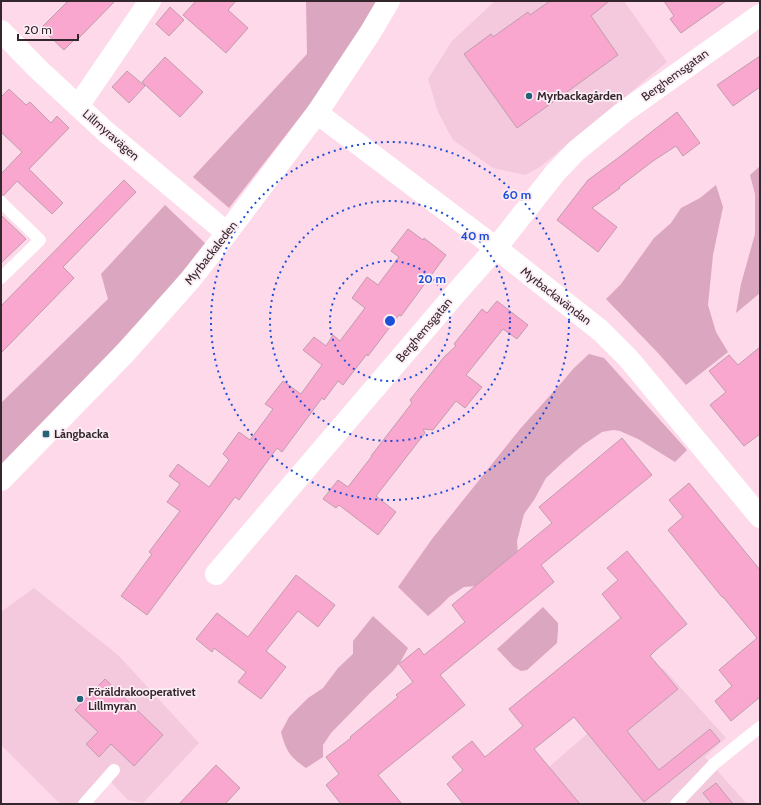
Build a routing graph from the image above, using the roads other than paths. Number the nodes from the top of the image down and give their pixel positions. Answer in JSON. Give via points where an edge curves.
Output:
{"nodes":[{"id":1,"x":150,"y":1,"type":"edge"},
{"id":2,"x":389,"y":1,"type":"edge"},
{"id":3,"x":760,"y":15,"type":"edge"},
{"id":4,"x":1,"y":31,"type":"edge"},
{"id":5,"x":78,"y":106,"type":"junction"},
{"id":6,"x":317,"y":113,"type":"junction"},
{"id":7,"x":1,"y":202,"type":"edge"},
{"id":8,"x":227,"y":233,"type":"junction"},
{"id":9,"x":496,"y":248,"type":"junction"},
{"id":10,"x":1,"y":278,"type":"edge"},
{"id":11,"x":1,"y":480,"type":"edge"},
{"id":12,"x":760,"y":517,"type":"edge"},
{"id":13,"x":216,"y":574,"type":"dead end"},
{"id":14,"x":760,"y":727,"type":"edge"},
{"id":15,"x":114,"y":770,"type":"dead end"},
{"id":16,"x":84,"y":804,"type":"edge"},
{"id":17,"x":676,"y":804,"type":"edge"}],
"edges":[{"from":1,"to":5,"type":"street"},
{"from":2,"to":6,"type":"street","name":"Myrbackaleden"},
{"from":3,"to":9,"type":"street","name":"Berghemsgatan","via":[[625,111],[576,151],[555,173]]},
{"from":4,"to":5,"type":"street","name":"Lillmyravägen"},
{"from":5,"to":8,"type":"street","name":"Lillmyravägen"},
{"from":6,"to":8,"type":"street","name":"Myrbackaleden"},
{"from":6,"to":9,"type":"street","name":"Myrbackavändan"},
{"from":7,"to":10,"type":"lane","via":[[40,240]]},
{"from":8,"to":11,"type":"street","name":"Myrbackaleden","via":[[190,280],[126,352]]},
{"from":9,"to":12,"type":"street","name":"Myrbackavändan","via":[[601,331],[628,358]]},
{"from":9,"to":13,"type":"street","name":"Berghemsgatan"},
{"from":14,"to":17,"type":"lane","via":[[714,764]]},
{"from":15,"to":16,"type":"lane"}]}
